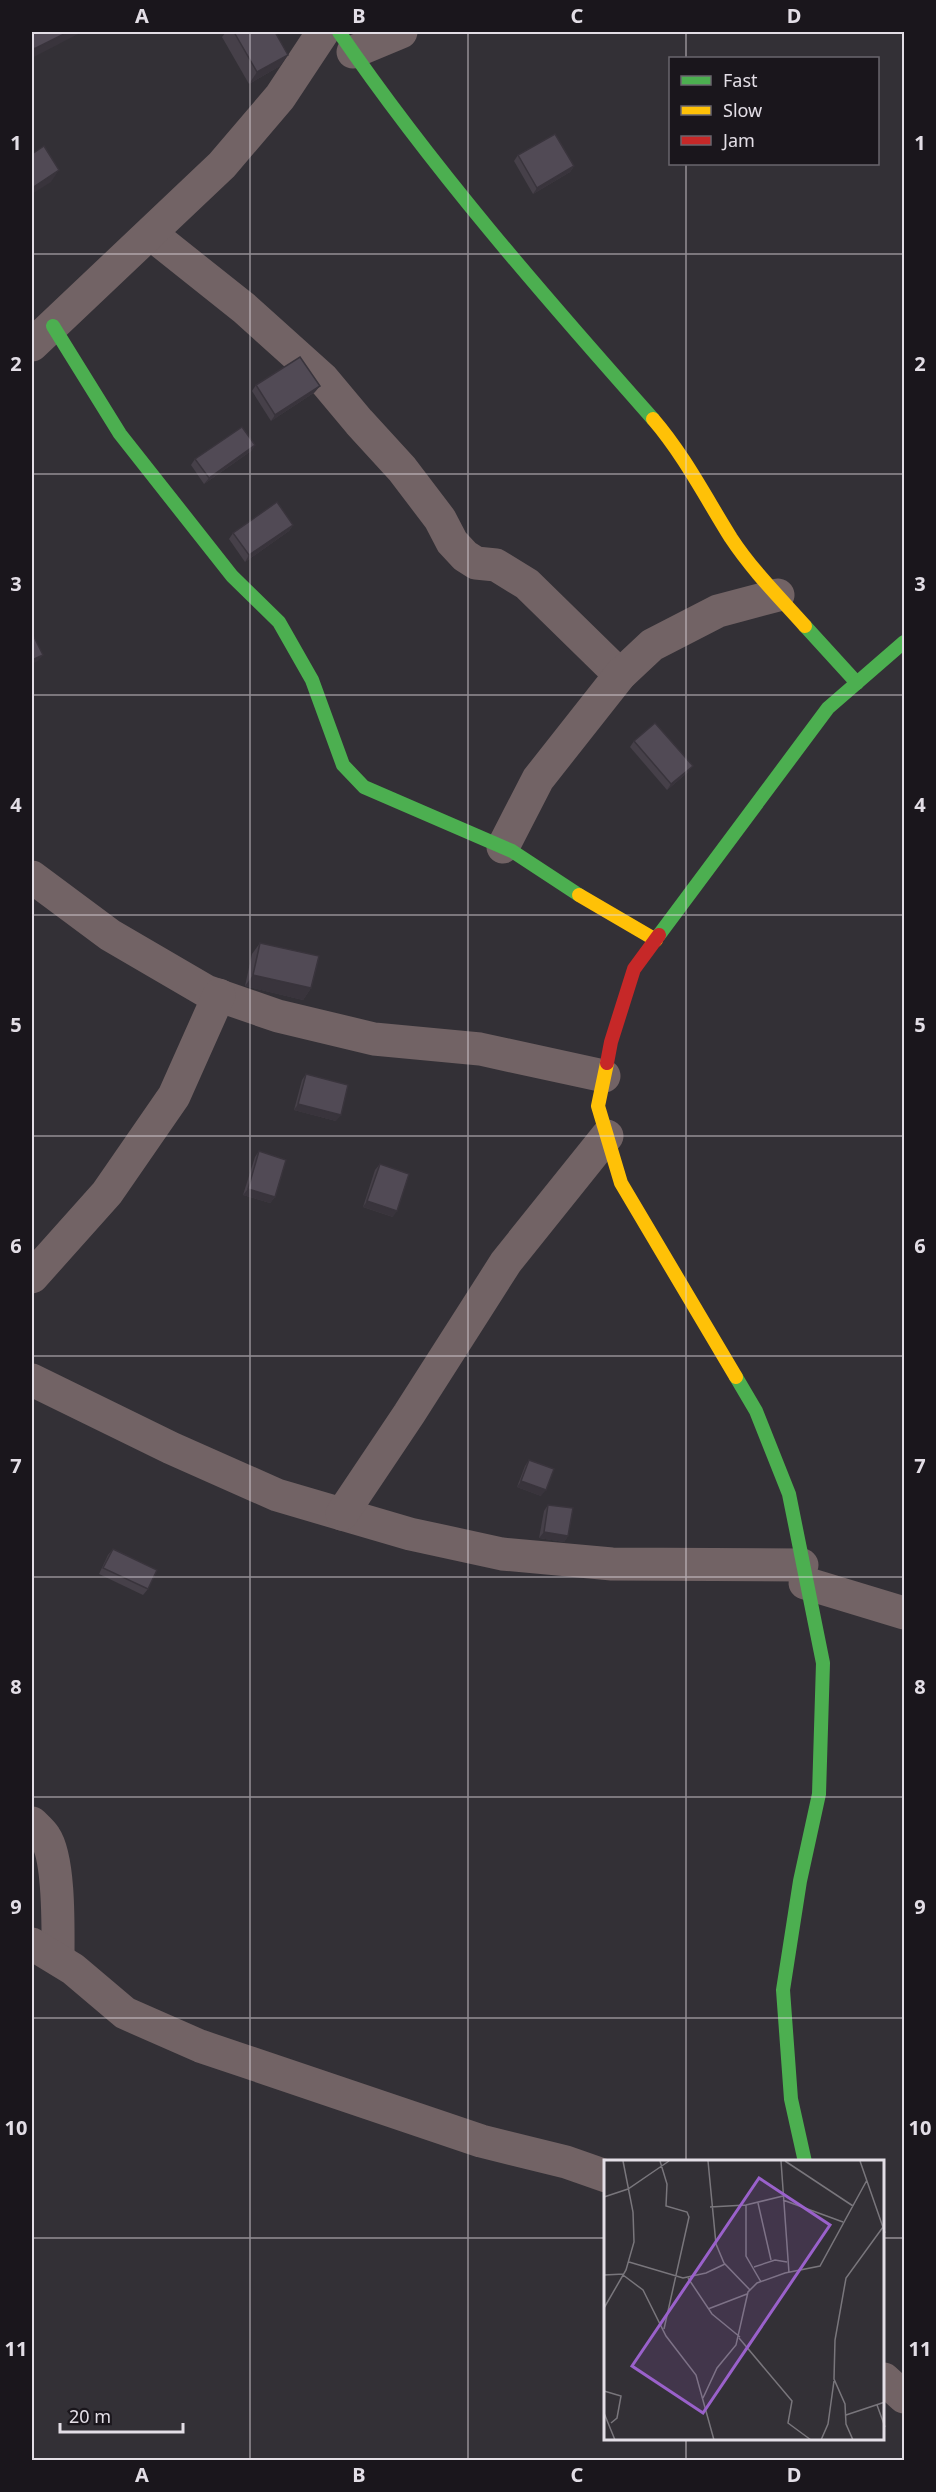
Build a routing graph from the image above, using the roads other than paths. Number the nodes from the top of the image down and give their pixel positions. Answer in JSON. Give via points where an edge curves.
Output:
{"nodes":[{"id":1,"x":323,"y":32,"type":"edge"},
{"id":2,"x":400,"y":32,"type":"edge"},
{"id":3,"x":346,"y":41,"type":"edge"},
{"id":4,"x":151,"y":234,"type":"junction"},
{"id":5,"x":42,"y":336,"type":"edge"},
{"id":6,"x":778,"y":595,"type":"junction"},
{"id":7,"x":904,"y":642,"type":"edge"},
{"id":8,"x":620,"y":675,"type":"junction"},
{"id":9,"x":857,"y":683,"type":"junction"},
{"id":10,"x":503,"y":847,"type":"junction"},
{"id":11,"x":32,"y":877,"type":"edge"},
{"id":12,"x":656,"y":940,"type":"junction"},
{"id":13,"x":219,"y":995,"type":"junction"},
{"id":14,"x":604,"y":1076,"type":"junction"},
{"id":15,"x":607,"y":1136,"type":"junction"},
{"id":16,"x":32,"y":1277,"type":"edge"},
{"id":17,"x":32,"y":1380,"type":"edge"},
{"id":18,"x":342,"y":1514,"type":"junction"},
{"id":19,"x":804,"y":1574,"type":"junction"},
{"id":20,"x":904,"y":1613,"type":"edge"},
{"id":21,"x":32,"y":1823,"type":"edge"},
{"id":22,"x":45,"y":1951,"type":"edge"},
{"id":23,"x":805,"y":2160,"type":"edge"},
{"id":24,"x":604,"y":2175,"type":"edge"},
{"id":25,"x":885,"y":2380,"type":"edge"},
{"id":26,"x":904,"y":2397,"type":"edge"}],
"edges":[{"from":1,"to":4,"type":"street","via":[[280,97],[222,165]]},
{"from":2,"to":3,"type":"street"},
{"from":3,"to":6,"type":"street","via":[[381,93],[555,309],[663,431],[732,539]]},
{"from":4,"to":5,"type":"street"},
{"from":4,"to":8,"type":"street","via":[[244,308],[323,379],[402,469],[465,556],[476,563],[496,565],[527,584]]},
{"from":5,"to":10,"type":"street","via":[[231,576],[279,622],[303,661],[344,765],[364,787]]},
{"from":6,"to":8,"type":"street","via":[[718,611],[652,645]]},
{"from":6,"to":9,"type":"street"},
{"from":7,"to":9,"type":"street"},
{"from":8,"to":10,"type":"street","via":[[538,780]]},
{"from":9,"to":12,"type":"street","via":[[828,708]]},
{"from":10,"to":12,"type":"street","via":[[599,909]]},
{"from":11,"to":13,"type":"street","via":[[110,935]]},
{"from":12,"to":14,"type":"street","via":[[634,969]]},
{"from":13,"to":14,"type":"street","via":[[278,1016],[374,1040],[480,1049]]},
{"from":13,"to":16,"type":"street","via":[[174,1096],[107,1193]]},
{"from":14,"to":15,"type":"street","via":[[598,1106]]},
{"from":15,"to":18,"type":"street","via":[[506,1262]]},
{"from":15,"to":19,"type":"street","via":[[621,1183],[756,1411],[789,1494]]},
{"from":17,"to":18,"type":"street","via":[[277,1495]]},
{"from":18,"to":19,"type":"street","via":[[502,1554]]},
{"from":19,"to":20,"type":"street"},
{"from":19,"to":23,"type":"street","via":[[823,1664],[819,1794],[783,1990],[791,2099]]},
{"from":21,"to":22,"type":"street","via":[[46,1837],[57,1899]]},
{"from":22,"to":24,"type":"street","via":[[125,2013],[200,2046],[481,2141]]},
{"from":25,"to":26,"type":"street"}]}
